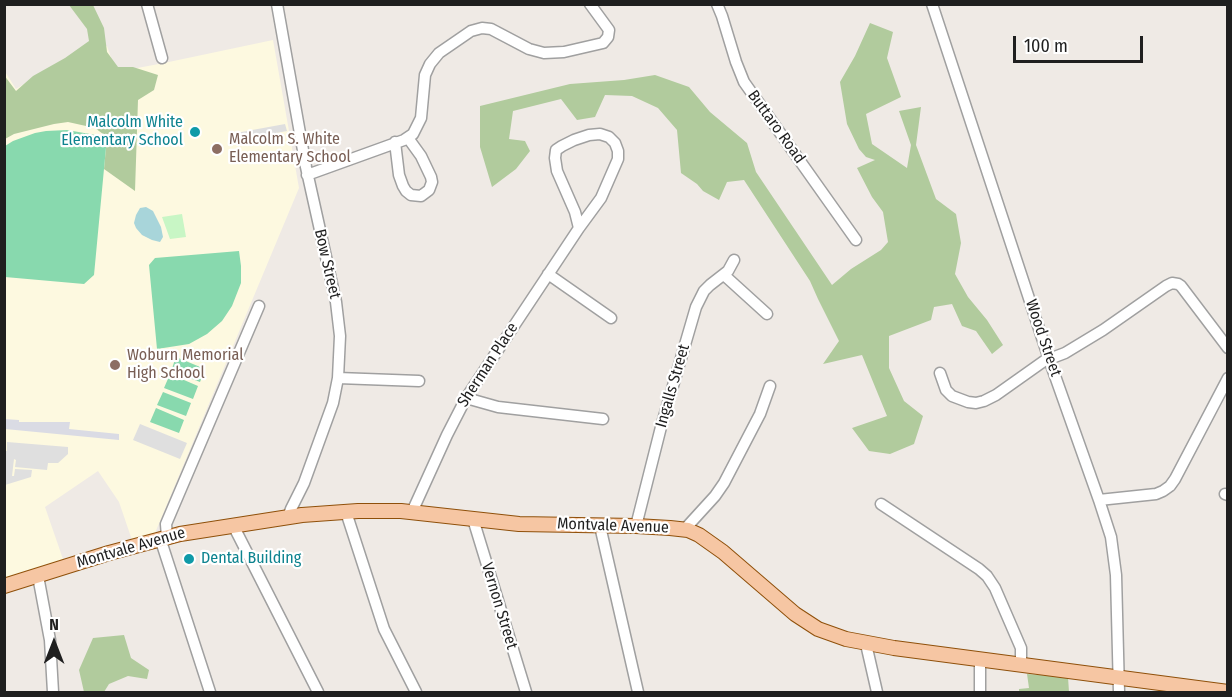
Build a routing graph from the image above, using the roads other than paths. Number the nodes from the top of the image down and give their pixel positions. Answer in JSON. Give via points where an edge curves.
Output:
{"nodes":[{"id":1,"x":147,"y":4,"type":"edge"},
{"id":2,"x":277,"y":4,"type":"edge"},
{"id":3,"x":590,"y":4,"type":"edge"},
{"id":4,"x":717,"y":4,"type":"edge"},
{"id":5,"x":933,"y":5,"type":"edge"},
{"id":6,"x":162,"y":58,"type":"dead end"},
{"id":7,"x":408,"y":138,"type":"junction"},
{"id":8,"x":395,"y":142,"type":"junction"},
{"id":9,"x":307,"y":175,"type":"junction"},
{"id":10,"x":579,"y":228,"type":"junction"},
{"id":11,"x":856,"y":240,"type":"dead end"},
{"id":12,"x":734,"y":260,"type":"dead end"},
{"id":13,"x":548,"y":274,"type":"junction"},
{"id":14,"x":724,"y":275,"type":"junction"},
{"id":15,"x":259,"y":306,"type":"dead end"},
{"id":16,"x":767,"y":314,"type":"dead end"},
{"id":17,"x":611,"y":318,"type":"dead end"},
{"id":18,"x":1227,"y":348,"type":"edge"},
{"id":19,"x":1049,"y":359,"type":"junction"},
{"id":20,"x":940,"y":373,"type":"dead end"},
{"id":21,"x":338,"y":378,"type":"junction"},
{"id":22,"x":1227,"y":378,"type":"edge"},
{"id":23,"x":419,"y":381,"type":"dead end"},
{"id":24,"x":770,"y":386,"type":"dead end"},
{"id":25,"x":466,"y":398,"type":"junction"},
{"id":26,"x":603,"y":419,"type":"dead end"},
{"id":27,"x":1099,"y":500,"type":"junction"},
{"id":28,"x":881,"y":504,"type":"dead end"},
{"id":29,"x":346,"y":512,"type":"junction"},
{"id":30,"x":412,"y":512,"type":"junction"},
{"id":31,"x":288,"y":517,"type":"junction"},
{"id":32,"x":473,"y":519,"type":"junction"},
{"id":33,"x":233,"y":525,"type":"junction"},
{"id":34,"x":600,"y":526,"type":"junction"},
{"id":35,"x":636,"y":526,"type":"junction"},
{"id":36,"x":684,"y":530,"type":"junction"},
{"id":37,"x":163,"y":538,"type":"junction"},
{"id":38,"x":38,"y":576,"type":"junction"},
{"id":39,"x":4,"y":586,"type":"edge"},
{"id":40,"x":866,"y":644,"type":"junction"},
{"id":41,"x":980,"y":659,"type":"junction"},
{"id":42,"x":1021,"y":664,"type":"junction"},
{"id":43,"x":1119,"y":685,"type":"edge"},
{"id":44,"x":1220,"y":692,"type":"edge"},
{"id":45,"x":53,"y":693,"type":"edge"},
{"id":46,"x":210,"y":693,"type":"edge"},
{"id":47,"x":318,"y":693,"type":"edge"},
{"id":48,"x":416,"y":693,"type":"edge"},
{"id":49,"x":525,"y":693,"type":"edge"},
{"id":50,"x":638,"y":693,"type":"edge"},
{"id":51,"x":877,"y":693,"type":"edge"},
{"id":52,"x":980,"y":693,"type":"edge"}],
"edges":[{"from":1,"to":6,"type":"street"},
{"from":2,"to":9,"type":"street","name":"Bow Street"},
{"from":3,"to":7,"type":"street","via":[[608,28],[605,42],[598,45],[544,53],[482,28],[447,46],[425,75],[421,118]]},
{"from":4,"to":11,"type":"street","name":"Buttaro Road","via":[[749,90]]},
{"from":5,"to":19,"type":"street","name":"Wood Street"},
{"from":7,"to":8,"type":"street"},
{"from":7,"to":8,"type":"street","via":[[431,177],[429,190],[421,196],[411,195],[403,186]]},
{"from":8,"to":9,"type":"street"},
{"from":9,"to":21,"type":"street","name":"Bow Street","via":[[338,313]]},
{"from":10,"to":10,"type":"street","name":"Sherman Place","via":[[557,171],[555,154],[562,146],[600,134],[612,139],[619,156],[601,198]]},
{"from":10,"to":13,"type":"street","name":"Sherman Place"},
{"from":12,"to":14,"type":"street","name":"Ingalls Street"},
{"from":13,"to":17,"type":"street"},
{"from":13,"to":25,"type":"street","name":"Sherman Place"},
{"from":14,"to":16,"type":"street"},
{"from":14,"to":35,"type":"street","name":"Ingalls Street","via":[[707,287],[696,307]]},
{"from":15,"to":37,"type":"street"},
{"from":18,"to":19,"type":"street","via":[[1180,286],[1172,283],[1103,330]]},
{"from":19,"to":20,"type":"street","via":[[996,395],[976,403],[952,396]]},
{"from":19,"to":27,"type":"street","name":"Wood Street"},
{"from":21,"to":23,"type":"street"},
{"from":21,"to":31,"type":"street","name":"Bow Street","via":[[332,410]]},
{"from":22,"to":27,"type":"street","via":[[1170,486],[1156,494]]},
{"from":24,"to":36,"type":"street","via":[[724,483]]},
{"from":25,"to":26,"type":"street","via":[[498,407]]},
{"from":25,"to":30,"type":"street","name":"Sherman Place"},
{"from":27,"to":43,"type":"street","name":"Wood Street","via":[[1115,565]]},
{"from":28,"to":42,"type":"street","via":[[987,576],[1021,648]]},
{"from":29,"to":30,"type":"main road","name":"Montvale Avenue"},
{"from":29,"to":31,"type":"main road","name":"Montvale Avenue"},
{"from":29,"to":48,"type":"street","via":[[384,629]]},
{"from":30,"to":32,"type":"main road","name":"Montvale Avenue"},
{"from":31,"to":33,"type":"main road","name":"Montvale Avenue"},
{"from":32,"to":34,"type":"main road","name":"Montvale Avenue"},
{"from":32,"to":49,"type":"street","name":"Vernon Street"},
{"from":33,"to":37,"type":"main road","name":"Montvale Avenue"},
{"from":33,"to":47,"type":"street"},
{"from":34,"to":35,"type":"main road","name":"Montvale Avenue"},
{"from":34,"to":50,"type":"street"},
{"from":35,"to":36,"type":"main road","name":"Montvale Avenue"},
{"from":36,"to":40,"type":"main road","name":"Montvale Avenue","via":[[699,535],[723,552],[812,625],[837,637]]},
{"from":37,"to":38,"type":"main road","name":"Montvale Avenue"},
{"from":37,"to":46,"type":"street"},
{"from":38,"to":39,"type":"main road","name":"Montvale Avenue"},
{"from":38,"to":45,"type":"street","via":[[50,640]]},
{"from":40,"to":41,"type":"main road","name":"Montvale Avenue"},
{"from":40,"to":51,"type":"street"},
{"from":41,"to":42,"type":"main road","name":"Montvale Avenue"},
{"from":41,"to":52,"type":"street"},
{"from":42,"to":43,"type":"main road","name":"Montvale Avenue"},
{"from":43,"to":44,"type":"main road","name":"Montvale Avenue"}]}
